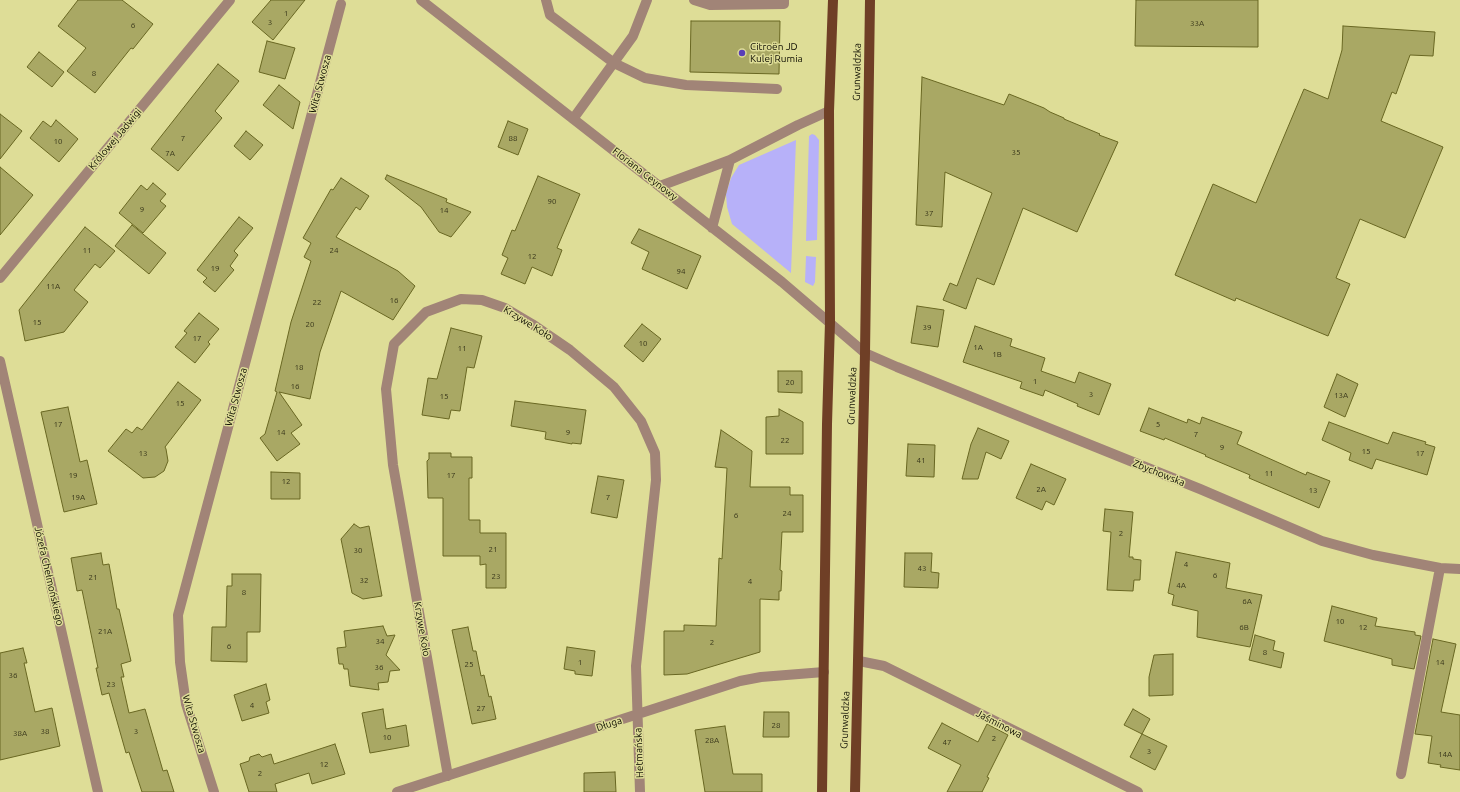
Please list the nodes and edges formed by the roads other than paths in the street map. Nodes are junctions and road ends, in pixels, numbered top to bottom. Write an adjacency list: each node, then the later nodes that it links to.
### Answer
1 (230, 0): 17 (street, Królowej Jadwigi)
2 (421, 0): 13 (street, Floriana Ceynowy)
3 (546, 0): 10 (street)
4 (647, 0): 10 (street)
5 (694, 0): 6 (street)
6 (784, 0)
7 (833, 0): 12 (main road)
8 (870, 0): 19 (main road, Grunwaldzka)
9 (341, 4): 29 (street, Wita Stwosza)
10 (614, 63): 11 (street); 13 (street)
11 (777, 89)
12 (829, 111): 14 (street); 18 (main road)
13 (573, 119): 15 (street, Floriana Ceynowy)
14 (730, 160): 15 (street); 16 (street)
15 (660, 186): 16 (street, Floriana Ceynowy)
16 (712, 228): 18 (street, Floriana Ceynowy)
17 (0, 278)
18 (830, 322): 19 (street, Floriana Ceynowy); 24 (main road)
19 (865, 353): 21 (street, Zbychowska); 23 (main road, Grunwaldzka)
20 (0, 361): 28 (street, Józefa Chełmońskiego)
21 (1440, 568): 22 (street, Zbychowska); 26 (street)
22 (1460, 569)
23 (859, 661): 33 (main road, Grunwaldzka); 34 (street, Jaśminowa)
24 (824, 672): 25 (street, Długa); 32 (main road)
25 (638, 715): 27 (street, Długa); 27 (street, Krzywe Koło); 31 (street, Hetmańska)
26 (1401, 774)
27 (448, 776): 30 (street, Długa)
28 (98, 792)
29 (214, 792)
30 (397, 792)
31 (640, 792)
32 (822, 792)
33 (855, 792)
34 (1138, 792)

